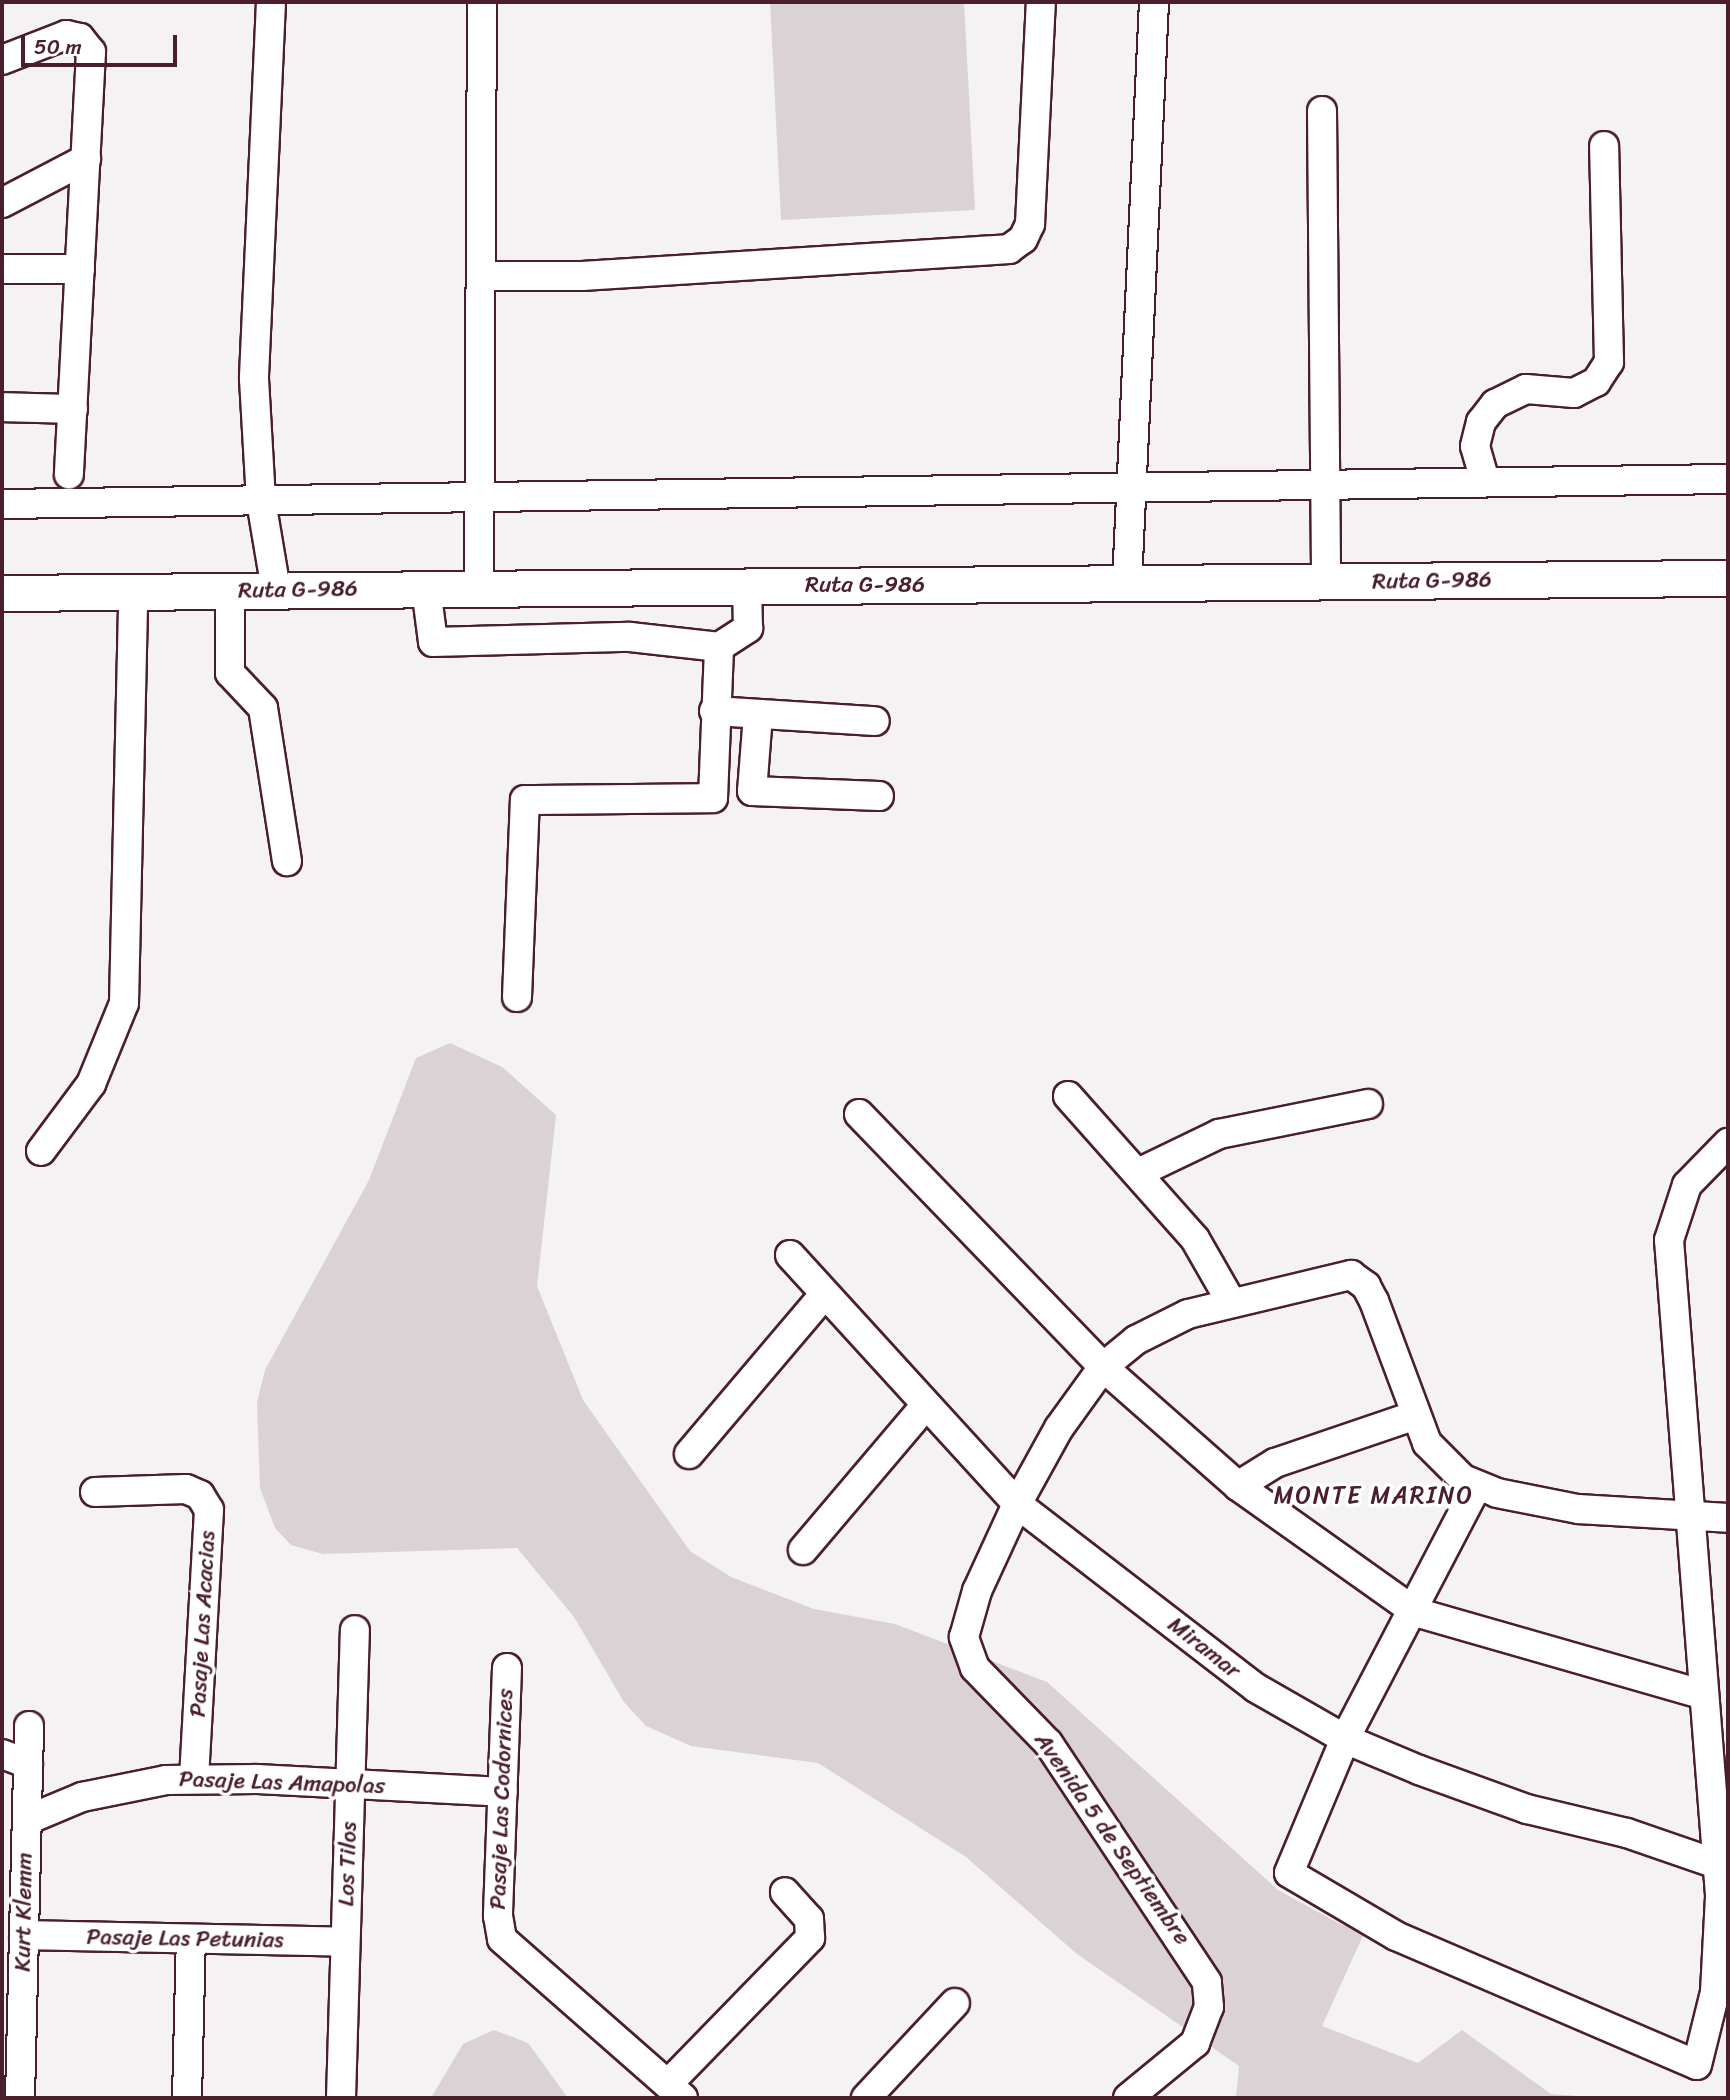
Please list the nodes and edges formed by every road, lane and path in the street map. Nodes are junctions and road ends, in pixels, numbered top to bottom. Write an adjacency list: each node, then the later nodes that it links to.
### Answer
1 (271, 2): 21 (street)
2 (482, 2): 12 (street)
3 (1041, 2): 12 (street)
4 (1154, 2): 19 (street)
5 (2, 60): 8 (street)
6 (1322, 111): 18 (street)
7 (1604, 146): 17 (street)
8 (86, 159): 9 (street); 11 (street)
9 (2, 203)
10 (2, 269): 11 (street)
11 (80, 269): 14 (street)
12 (481, 276): 20 (street)
13 (2, 407): 14 (street)
14 (73, 409): 15 (street)
15 (69, 474)
16 (1728, 479): 17 (street)
17 (1485, 481): 18 (street)
18 (1324, 484): 19 (street); 24 (street)
19 (1132, 488): 20 (street); 25 (street)
20 (480, 500): 21 (street); 28 (street)
21 (261, 501): 22 (street); 29 (street)
22 (2, 504)
23 (1728, 578): 24 (main road, Ruta G-986)
24 (1326, 582): 25 (main road, Ruta G-986)
25 (1127, 583): 26 (main road, Ruta G-986)
26 (747, 586): 28 (main road, Ruta G-986); 33 (street)
27 (426, 588): 28 (main road, Ruta G-986); 29 (main road, Ruta G-986); 33 (street)
28 (479, 588)
29 (276, 590): 30 (main road, Ruta G-986)
30 (230, 591): 31 (main road, Ruta G-986); 38 (street)
31 (133, 592): 32 (main road, Ruta G-986); 44 (street)
32 (2, 593)
33 (719, 647): 34 (street)
34 (714, 710): 35 (street); 39 (street)
35 (758, 715): 36 (street); 37 (street)
36 (875, 720)
37 (879, 796)
38 (287, 861)
39 (517, 997)
40 (1068, 1096): 45 (street)
41 (1368, 1104): 45 (street)
42 (859, 1114): 49 (street)
43 (1728, 1143): 57 (street)
44 (41, 1151)
45 (1140, 1172): 48 (street)
46 (790, 1255): 47 (street, Miramar)
47 (824, 1295): 50 (street, Miramar); 52 (street)
48 (1230, 1300): 49 (street, Avenida 5 de Septiembre); 51 (street, Avenida 5 de Septiembre)
49 (1103, 1367): 53 (street); 56 (street, Avenida 5 de Septiembre)
50 (925, 1406): 56 (street, Miramar); 59 (street)
51 (1416, 1415): 53 (street); 54 (street)
52 (688, 1454)
53 (1238, 1486): 60 (street)
54 (1477, 1486): 57 (street); 60 (street)
55 (95, 1492): 68 (street, Pasaje Las Acacias)
56 (1017, 1504): 65 (street, Miramar); 84 (street, Avenida 5 de Septiembre)
57 (1691, 1518): 58 (street); 63 (street)
58 (1728, 1518)
59 (803, 1550)
60 (1415, 1612): 63 (street); 65 (street)
61 (355, 1630): 69 (street, Los Tilos)
62 (507, 1668): 70 (street, Pasaje Las Codornices)
63 (1701, 1694): 72 (street)
64 (29, 1726): 67 (street, Kurt Klemm)
65 (1345, 1739): 72 (street, Miramar); 72 (street)
66 (2, 1754): 67 (street)
67 (28, 1764): 71 (street, Kurt Klemm)
68 (194, 1779): 69 (street, Pasaje Las Amapolas); 71 (street, Pasaje Las Amapolas)
69 (350, 1784): 70 (street, Pasaje Las Amapolas); 76 (street, Los Tilos)
70 (503, 1793): 79 (street, Pasaje Las Codornices)
71 (27, 1820): 74 (street, Kurt Klemm)
72 (1723, 1867)
73 (785, 1892): 79 (street)
74 (17, 1921): 75 (street, Pasaje Las Petunias); 78 (street, Kurt Klemm)
75 (191, 1939): 76 (street, Pasaje Las Petunias); 81 (street)
76 (345, 1942): 82 (street, Los Tilos)
77 (955, 2003): 83 (street)
78 (11, 2066): 80 (street, Kurt Klemm)
79 (676, 2091)
80 (20, 2098)
81 (187, 2098)
82 (341, 2098)
83 (866, 2098)
84 (1128, 2098)

